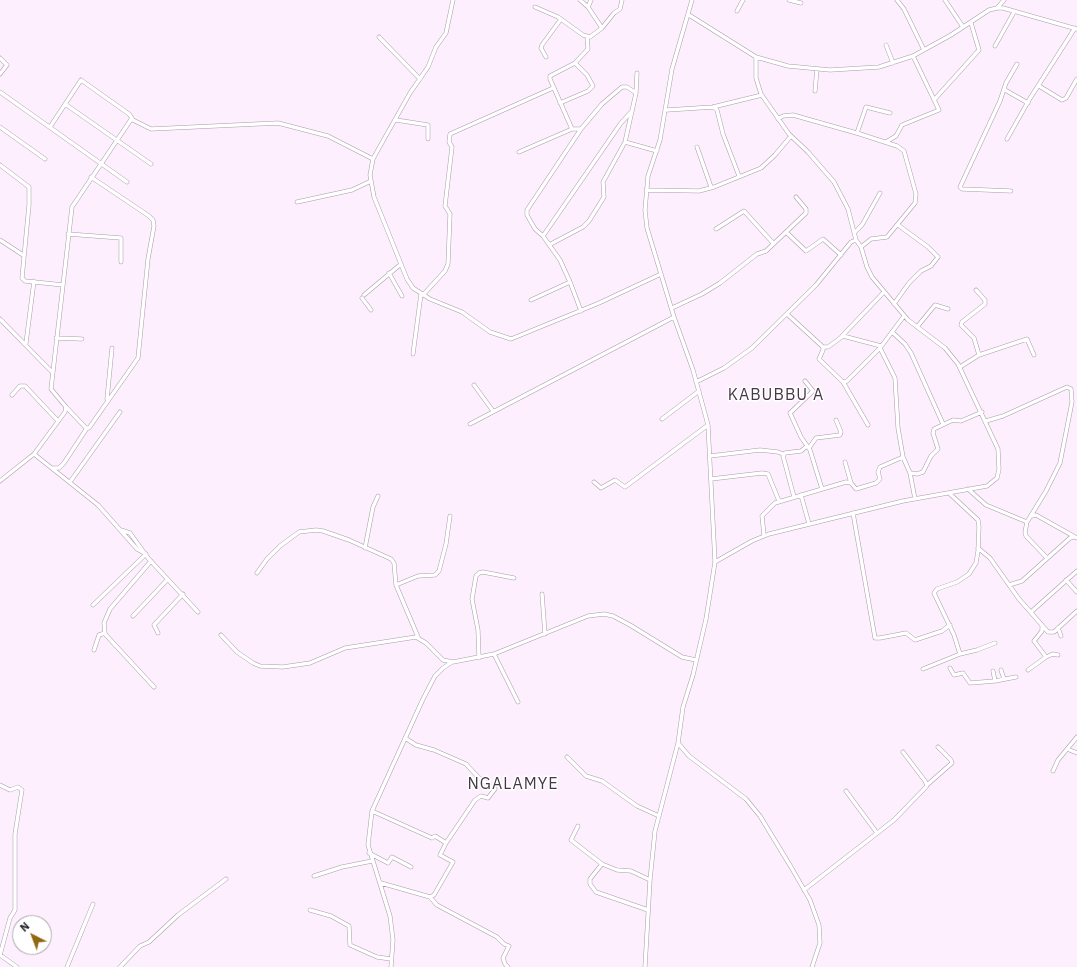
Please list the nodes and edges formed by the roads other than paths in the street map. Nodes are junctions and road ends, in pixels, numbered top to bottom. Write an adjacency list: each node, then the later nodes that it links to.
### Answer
1 (453, 0): 38 (street)
2 (580, 0): 13 (street)
3 (591, 0): 13 (street)
4 (622, 0): 21 (street)
5 (692, 0): 17 (street)
6 (743, 0): 15 (street)
7 (789, 0): 11 (street)
8 (897, 0): 27 (street)
9 (945, 0): 20 (street)
10 (1004, 0): 14 (street)
11 (800, 3)
12 (535, 7): 18 (street)
13 (588, 7): 21 (street)
14 (997, 8): 16 (street); 19 (street)
15 (737, 11)
16 (1014, 12): 22 (street); 26 (street)
17 (689, 15): 30 (street); 52 (street)
18 (561, 19): 24 (street); 29 (street)
19 (971, 23): 20 (street); 47 (street)
20 (963, 27): 27 (street)
21 (602, 28): 24 (street)
22 (1076, 29): 40 (street)
23 (379, 37): 38 (street)
24 (587, 37): 32 (street)
25 (886, 45): 33 (street)
26 (994, 46)
27 (924, 50): 28 (street)
28 (913, 56): 33 (street); 47 (street)
29 (546, 57)
30 (756, 57): 35 (street); 46 (street)
31 (0, 58): 37 (street)
32 (575, 63): 41 (street); 49 (street)
33 (893, 63): 35 (street)
34 (1017, 64): 42 (street)
35 (817, 68): 43 (street)
36 (637, 73): 45 (street)
37 (0, 74)
38 (420, 79): 57 (street)
39 (1077, 79): 40 (street)
40 (1039, 86): 48 (street)
41 (553, 88): 49 (street); 109 (street)
42 (1005, 90): 48 (street); 83 (street)
43 (815, 91)
44 (0, 92): 59 (street)
45 (636, 93): 53 (street); 61 (street)
46 (762, 95): 51 (street); 56 (street)
47 (934, 100): 68 (street)
48 (1028, 102): 65 (street)
49 (560, 103): 60 (street)
50 (65, 104): 55 (street); 59 (street); 66 (street)
51 (718, 108): 52 (street); 77 (street)
52 (667, 110): 70 (street)
53 (633, 111): 67 (street); 92 (street)
54 (890, 113): 62 (street)
55 (132, 119): 66 (street); 73 (street)
56 (778, 119): 62 (street); 63 (street)
57 (396, 120): 64 (street); 73 (street)
58 (0, 127): 72 (street)
59 (50, 127): 74 (street)
60 (572, 129): 61 (street); 71 (street)
61 (581, 129): 92 (street)
62 (857, 133): 68 (street)
63 (791, 136): 77 (street); 90 (street)
64 (428, 138)
65 (1007, 139)
66 (117, 140): 74 (street); 75 (street)
67 (625, 142): 70 (street); 96 (street)
68 (886, 143): 87 (street)
69 (697, 147): 81 (street)
70 (657, 151): 82 (street)
71 (519, 152)
72 (45, 159)
73 (373, 159): 79 (street)
74 (101, 163): 78 (street); 80 (street)
75 (151, 164)
76 (0, 165): 98 (street)
77 (739, 176): 81 (street)
78 (91, 177): 91 (street); 141 (street)
79 (371, 181): 86 (street); 101 (street)
80 (127, 182)
81 (711, 187): 82 (street)
82 (646, 190): 103 (street)
83 (1011, 191)
84 (880, 193): 90 (street)
85 (796, 197): 89 (street)
86 (297, 202)
87 (898, 225): 97 (street); 112 (street)
88 (716, 229): 95 (street)
89 (786, 232): 95 (street); 99 (street)
90 (855, 232): 94 (street)
91 (68, 234): 100 (street); 106 (street)
92 (543, 236): 96 (street)
93 (0, 240): 98 (street)
94 (856, 240): 97 (street); 99 (street)
95 (773, 244): 113 (street)
96 (549, 245): 105 (street)
97 (861, 247): 108 (street)
98 (23, 255): 104 (street)
99 (841, 255): 117 (street)
100 (121, 262)
101 (401, 264): 102 (street); 109 (street)
102 (389, 273): 110 (street); 115 (street)
103 (661, 274): 113 (street); 116 (street)
104 (34, 281): 106 (street); 126 (street)
105 (570, 282): 111 (street); 116 (street)
106 (63, 285): 124 (street)
107 (976, 290): 131 (street)
108 (884, 292): 112 (street); 123 (street)
109 (422, 295): 116 (street); 130 (street)
110 (402, 296)
111 (531, 300)
112 (894, 304): 118 (street)
113 (672, 308): 119 (street)
114 (948, 309): 121 (street)
115 (371, 310)
116 (581, 311)
117 (787, 314): 129 (street); 136 (street)
118 (904, 316): 121 (street); 122 (street)
119 (674, 317): 136 (street); 143 (street)
120 (1, 321): 126 (street)
121 (917, 328): 133 (street)
122 (892, 332): 127 (street); 151 (street)
123 (842, 336): 127 (street); 129 (street)
124 (56, 338): 125 (street); 134 (street)
125 (82, 339)
126 (26, 343): 134 (street)
127 (879, 347): 137 (street); 159 (street)
128 (112, 348): 141 (street)
129 (823, 349): 137 (street)
130 (413, 354)
131 (979, 355): 132 (street); 133 (street)
132 (1034, 355)
133 (960, 367): 145 (street)
134 (52, 372): 142 (street)
135 (806, 381): 155 (street)
136 (696, 382): 139 (street)
137 (843, 382): 153 (street)
138 (474, 385): 143 (street)
139 (699, 391): 146 (street); 152 (street)
140 (12, 395): 148 (street)
141 (107, 400): 154 (street)
142 (66, 407): 148 (street); 154 (street)
143 (493, 411): 150 (street)
144 (120, 412): 165 (street)
145 (982, 412): 149 (street); 151 (street)
146 (662, 419)
147 (836, 420): 155 (street)
148 (58, 421): 156 (street)
149 (986, 422): 169 (street); 178 (street)
150 (470, 424)
151 (943, 424): 162 (street)
152 (708, 425): 158 (street); 166 (street)
153 (868, 425)
154 (87, 428): 161 (street)
155 (808, 447): 157 (street); 168 (street)
156 (34, 454): 161 (street); 164 (street)
157 (783, 454): 158 (street); 173 (street)
158 (710, 456): 163 (street)
159 (903, 457): 162 (street); 167 (street)
160 (845, 462): 167 (street)
161 (52, 468): 165 (street)
162 (910, 473): 174 (street)
163 (711, 479): 175 (street); 188 (street)
164 (0, 481)
165 (70, 482): 185 (street)
166 (594, 482)
167 (850, 483): 168 (street)
168 (822, 489): 171 (street)
169 (968, 489): 170 (street); 179 (street)
170 (949, 493): 174 (street); 184 (street)
171 (801, 495): 173 (street); 180 (street)
172 (378, 496): 183 (street)
173 (794, 497): 175 (street)
174 (915, 499): 176 (street)
175 (779, 501): 181 (street)
176 (852, 513): 180 (street); 204 (street)
177 (450, 516): 194 (street)
178 (1032, 516): 179 (street); 182 (street)
179 (1027, 522): 186 (street)
180 (809, 524): 181 (street)
181 (764, 535): 188 (street)
182 (1075, 538): 186 (street)
183 (365, 548): 190 (street); 194 (street)
184 (978, 548): 195 (street); 204 (street)
185 (146, 554): 187 (street); 199 (street)
186 (1047, 558): 195 (street)
187 (151, 561): 197 (street); 207 (street)
188 (715, 562): 221 (street)
189 (1077, 571): 193 (street)
190 (257, 573)
191 (514, 578): 219 (street)
192 (167, 580): 203 (street)
193 (1066, 580): 196 (street); 202 (street)
194 (396, 585): 212 (street)
195 (1008, 585): 202 (street)
196 (1077, 592)
197 (183, 594): 201 (street); 208 (street)
198 (542, 594): 209 (street)
199 (93, 605)
200 (1077, 611): 206 (street)
201 (198, 612)
202 (1031, 612): 205 (street)
203 (133, 616)
204 (950, 625): 216 (street)
205 (1042, 626): 206 (street); 218 (street)
206 (1058, 628): 211 (street)
207 (105, 633): 214 (street); 232 (street)
208 (158, 633)
209 (545, 634): 215 (street); 221 (street)
210 (221, 635): 212 (street)
211 (1061, 636)
212 (418, 637): 220 (street)
213 (994, 643): 216 (street)
214 (94, 650)
215 (494, 654): 219 (street); 233 (street)
216 (960, 654): 225 (street)
217 (1058, 655): 218 (street)
218 (1046, 657): 227 (street)
219 (480, 658): 222 (street)
220 (443, 660): 222 (street); 223 (street)
221 (696, 660): 236 (street)
222 (453, 662): 223 (street)
223 (443, 668): 235 (street)
224 (950, 668): 231 (street)
225 (923, 669)
226 (1001, 670): 230 (street)
227 (1028, 670)
228 (993, 671): 231 (street)
229 (1016, 677): 230 (street)
230 (1004, 679): 231 (street)
231 (995, 681)
232 (154, 687)
233 (518, 702)
234 (1077, 737): 238 (street)
235 (405, 738): 246 (street); 250 (street)
236 (678, 743): 247 (street); 259 (street)
237 (938, 747): 243 (street)
238 (1067, 749): 240 (street); 242 (street)
239 (902, 752): 243 (street)
240 (1077, 753)
241 (567, 756): 247 (street)
242 (1053, 771)
243 (927, 784): 249 (street)
244 (0, 785): 264 (street)
245 (846, 791): 249 (street)
246 (372, 811): 250 (street); 251 (street)
247 (659, 816): 257 (street)
248 (578, 826): 253 (street)
249 (877, 833): 259 (street)
250 (446, 843): 260 (street)
251 (369, 853): 252 (street); 254 (street)
252 (372, 860): 255 (street); 258 (street)
253 (602, 864): 257 (street); 263 (street)
254 (411, 867)
255 (314, 876)
256 (226, 880): 268 (street)
257 (650, 880): 263 (street)
258 (381, 883): 260 (street); 265 (street)
259 (804, 890): 272 (street)
260 (430, 897): 270 (street)
261 (93, 904): 267 (street)
262 (310, 910): 265 (street)
263 (648, 910): 271 (street)
264 (0, 955): 266 (street)
265 (391, 959): 269 (street)
266 (17, 967)
267 (67, 967)
268 (120, 967)
269 (391, 967)
270 (508, 967)
271 (645, 967)
272 (812, 967)

